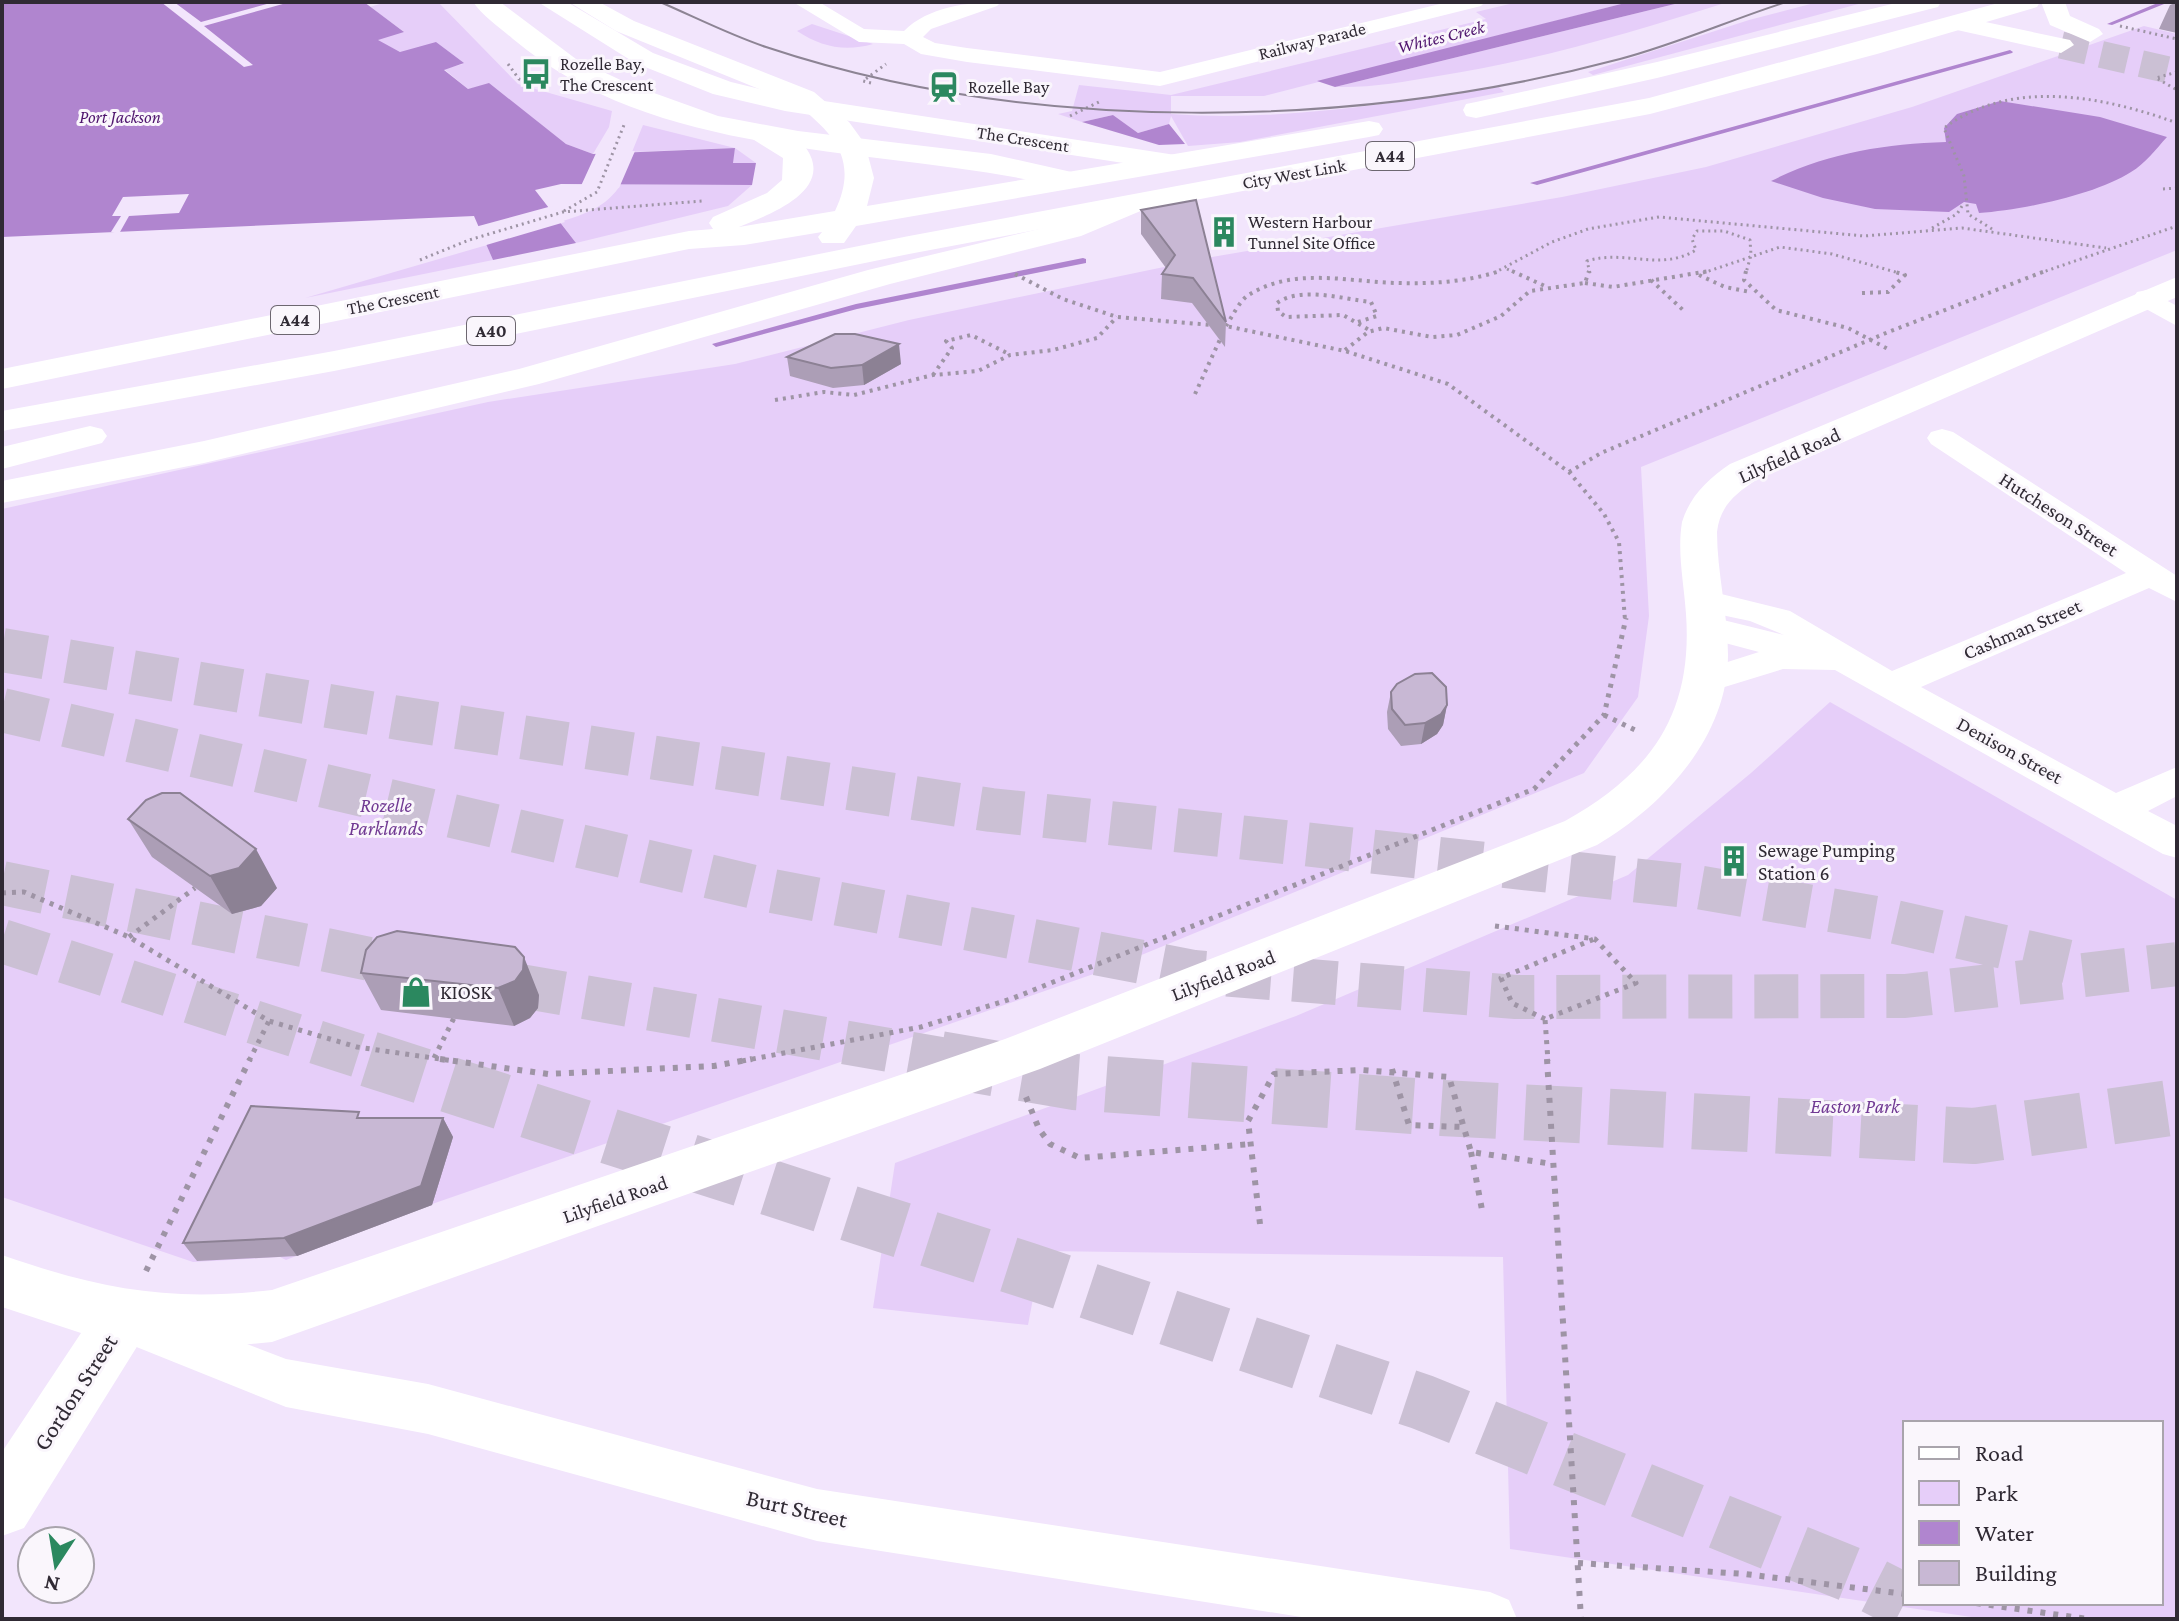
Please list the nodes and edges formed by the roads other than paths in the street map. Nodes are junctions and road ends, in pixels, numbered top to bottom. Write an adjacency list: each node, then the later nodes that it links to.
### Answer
1 (485, 2): 15 (main road, The Crescent)
2 (550, 2): 16 (main road, The Crescent)
3 (581, 2): 26 (main road)
4 (804, 2): 11 (street, Railway Parade)
5 (990, 2): 11 (street)
6 (1474, 2): 11 (street, Railway Parade)
7 (2028, 2): 10 (main road, City West Link / A44)
8 (2053, 2): 10 (main road)
9 (1936, 8): 10 (main road, City West Link / A44); 12 (main road); 13 (main road, City West Link / A44); 19 (main road, City West Link / A44)
10 (1992, 13)
11 (897, 38)
12 (2061, 45)
13 (1455, 114)
14 (1397, 124): 17 (main road, City West Link / A44)
15 (757, 133): 18 (main road, The Crescent); 21 (main road)
16 (1084, 137): 17 (main road, City West Link)
17 (1169, 162): 18 (main road, City West Link / A44)
18 (1055, 176): 19 (main road); 21 (main road, City West Link / A44)
19 (1230, 185): 20 (main road, City West Link / A44)
20 (1133, 204): 25 (main road, City West Link / A40); 30 (main road)
21 (689, 240): 24 (main road, The Crescent / A44)
22 (2162, 292): 23 (street); 32 (main road, Lilyfield Road)
23 (2177, 318)
24 (2, 379)
25 (2, 421)
26 (90, 436): 28 (main road); 29 (main road)
27 (1942, 438): 31 (street, Hutcheson Street)
28 (2, 451)
29 (2, 458)
30 (2, 492)
31 (2164, 582): 35 (street, Cashman Street)
32 (1706, 614): 33 (street, Denison Street); 34 (main road, Lilyfield Road)
33 (1828, 658): 34 (street); 35 (street, Denison Street)
34 (1705, 681): 40 (main road, Lilyfield Road)
35 (1893, 685): 37 (street, Denison Street)
36 (2177, 780): 37 (street)
37 (2118, 809): 38 (street, Denison Street)
38 (2177, 844)
39 (2, 1281): 40 (main road, Lilyfield Road)
40 (123, 1318): 41 (main road, Gordon Street); 42 (street, Burt Street)
41 (2, 1506)
42 (1490, 1619)

